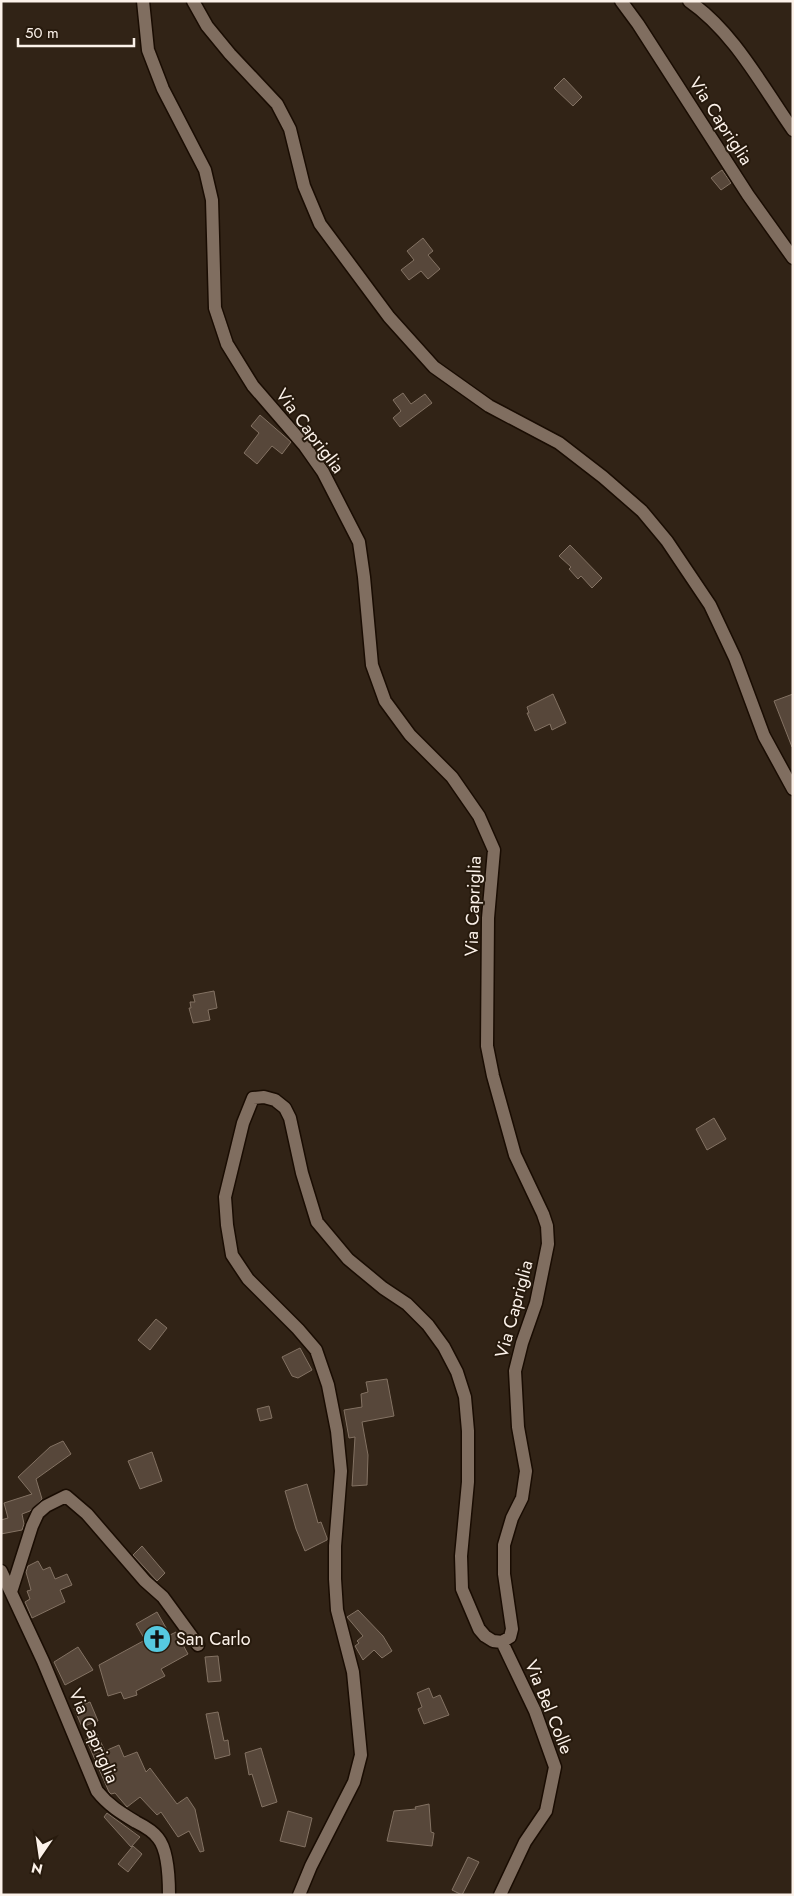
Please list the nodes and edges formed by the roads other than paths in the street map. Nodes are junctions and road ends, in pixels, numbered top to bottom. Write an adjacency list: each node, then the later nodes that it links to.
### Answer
1 (143, 1): 10 (street, Via Capriglia)
2 (193, 1): 7 (street)
3 (621, 1): 6 (street, Via Capriglia)
4 (689, 1): 5 (street)
5 (793, 130)
6 (793, 258)
7 (793, 789)
8 (1, 1570): 9 (street, Via Capriglia)
9 (12, 1592): 11 (street); 12 (street, Via Capriglia)
10 (502, 1642): 13 (street); 14 (street, Via Bel Colle)
11 (198, 1645)
12 (169, 1895)
13 (299, 1895)
14 (500, 1895)

